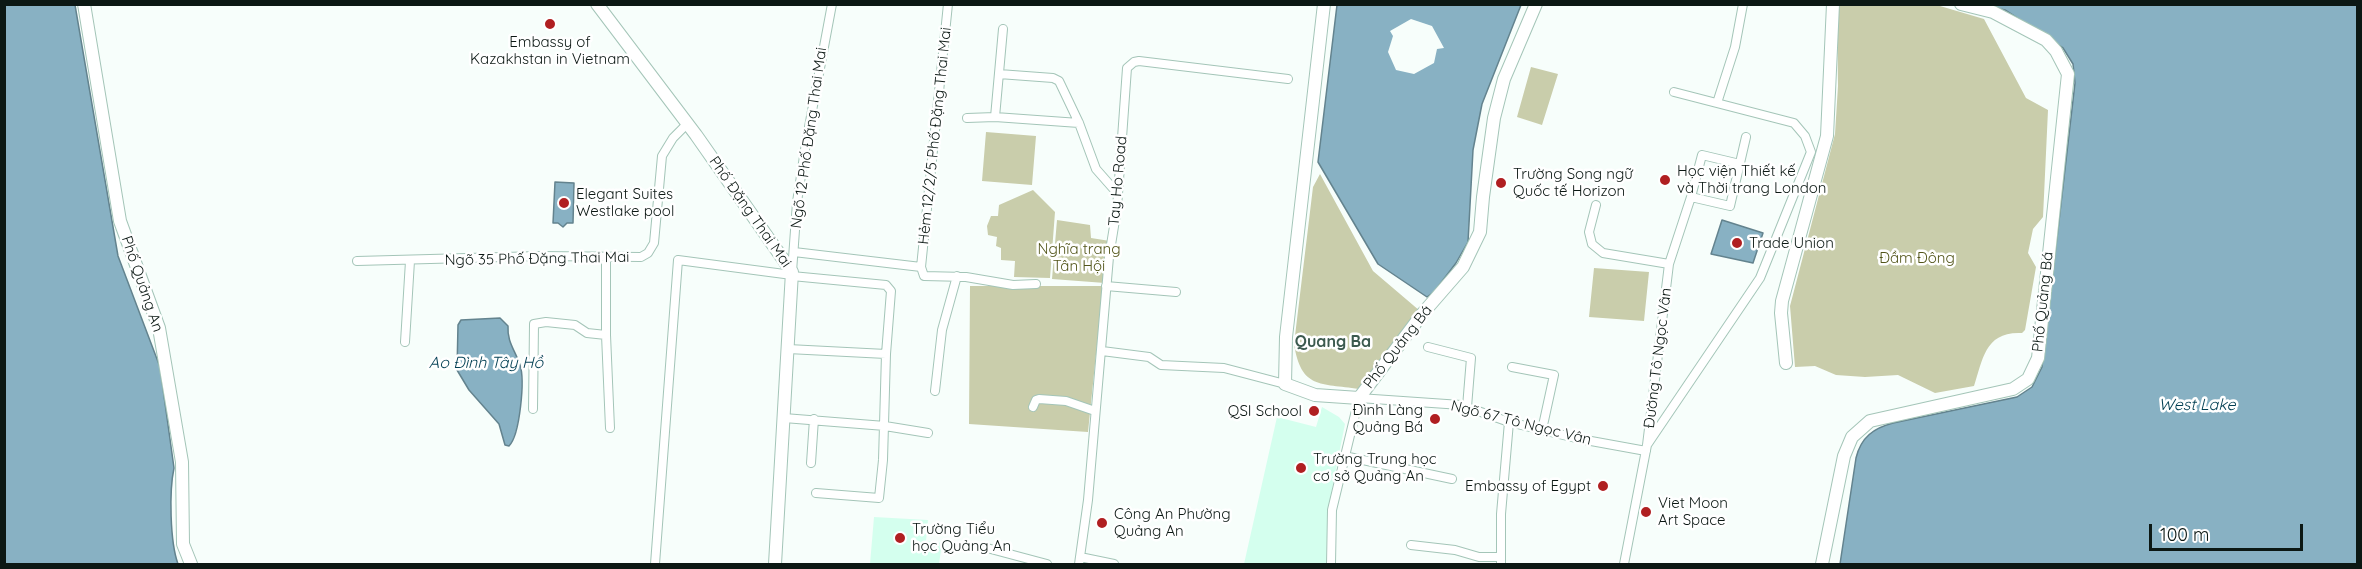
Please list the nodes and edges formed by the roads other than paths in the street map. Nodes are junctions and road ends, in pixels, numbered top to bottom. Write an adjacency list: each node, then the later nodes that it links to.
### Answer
1 (84, 4): 66 (street, Phố Quảng An)
2 (597, 4): 18 (street, Phố Đặng Thai Mai)
3 (832, 4): 24 (street, Ngõ 12 Phố Đặng Thai Mai)
4 (948, 4): 29 (street, Hẻm 12/2/5 Phố Đặng Thai Mai)
5 (1324, 4): 43 (street)
6 (1536, 4): 45 (street, Phố Quảng Bá)
7 (1833, 4): 41 (street)
8 (1961, 4): 73 (street, Phố Quảng Bá)
9 (1744, 5): 14 (street)
10 (1003, 29): 11 (street)
11 (999, 74): 15 (street); 17 (street)
12 (1288, 79): 21 (street, Tay Ho Road)
13 (1674, 92): 14 (street)
14 (1717, 103): 57 (street)
15 (995, 117): 16 (street); 17 (street)
16 (967, 118)
17 (1079, 123): 21 (street)
18 (687, 124): 25 (street, Ngõ 35 Phố Đặng Thai Mai); 30 (street, Phố Đặng Thai Mai)
19 (1746, 137): 20 (street)
20 (1740, 164): 22 (street); 22 (street, Đường Tô Ngọc Vân)
21 (1118, 194): 33 (street, Tay Ho Road)
22 (1691, 197): 28 (street, Đường Tô Ngọc Vân)
23 (1596, 206): 28 (street)
24 (794, 252): 29 (street); 30 (street, Ngõ 12 Phố Đặng Thai Mai)
25 (606, 257): 27 (street, Ngõ 35 Phố Đặng Thai Mai); 35 (street)
26 (357, 261): 27 (street, Ngõ 35 Phố Đặng Thai Mai)
27 (410, 261): 36 (street)
28 (1669, 264): 57 (street, Đường Tô Ngọc Vân)
29 (921, 267): 31 (street)
30 (792, 275): 38 (street, Phố Đặng Thai Mai); 40 (street); 67 (street)
31 (957, 276): 32 (street); 44 (street)
32 (1036, 285)
33 (1106, 286): 34 (street); 39 (street, Tay Ho Road)
34 (1176, 292)
35 (606, 335): 48 (street); 54 (street)
36 (405, 342)
37 (1428, 347): 47 (street)
38 (788, 349): 40 (street); 50 (street, Phố Đặng Thai Mai)
39 (1102, 351): 43 (street); 49 (street, Tay Ho Road)
40 (886, 354): 53 (street)
41 (1786, 363)
42 (1512, 367): 55 (street)
43 (1284, 384): 45 (street, Phố Quảng Bá)
44 (935, 391)
45 (1359, 398): 47 (street, Ngõ 67 Tô Ngọc Vân); 58 (street)
46 (1034, 407): 49 (street)
47 (1467, 407): 52 (street, Ngõ 67 Tô Ngọc Vân)
48 (533, 409)
49 (1095, 411): 64 (street, Tay Ho Road)
50 (784, 418): 51 (street); 68 (street, Phố Đặng Thai Mai)
51 (814, 419): 53 (street); 59 (street)
52 (1509, 422): 55 (street, Ngõ 67 Tô Ngọc Vân); 65 (street)
53 (885, 426): 56 (street); 61 (street)
54 (610, 428)
55 (1542, 430): 57 (street, Ngõ 67 Tô Ngọc Vân)
56 (928, 433)
57 (1647, 448): 72 (street, Đường Tô Ngọc Vân)
58 (1344, 456): 60 (street); 71 (street)
59 (811, 463)
60 (1452, 479)
61 (816, 493)
62 (1411, 545): 65 (street)
63 (987, 548): 69 (street)
64 (1080, 561): 70 (street)
65 (1501, 561)
66 (191, 564)
67 (655, 564)
68 (775, 564)
69 (1047, 564)
70 (1114, 564)
71 (1331, 564)
72 (1624, 564)
73 (1822, 564)

